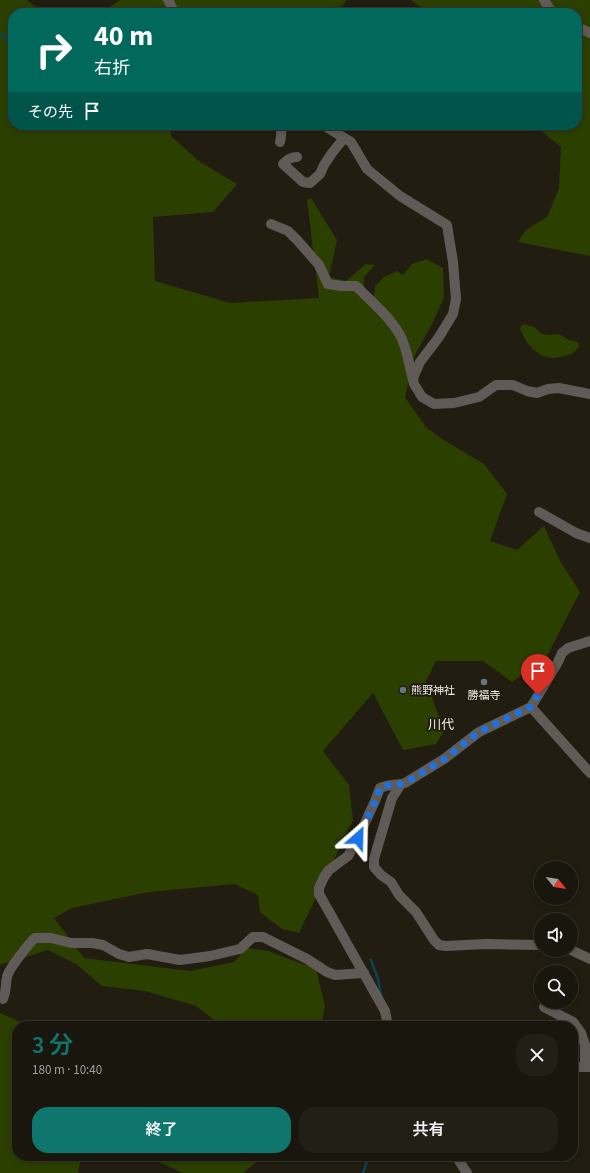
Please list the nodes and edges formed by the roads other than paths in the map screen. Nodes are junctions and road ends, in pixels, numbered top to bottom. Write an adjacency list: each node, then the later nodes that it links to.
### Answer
1 (281, 130): 4 (street)
2 (331, 130): 3 (street)
3 (344, 138): 5 (street); 7 (street)
4 (280, 142)
5 (297, 157)
6 (271, 224): 7 (street)
7 (414, 382): 8 (street)
8 (590, 394)
9 (539, 512): 10 (street)
10 (590, 538)
11 (590, 641): 12 (street)
12 (530, 707): 13 (street); 14 (street)
13 (589, 769)
14 (401, 784): 15 (street); 18 (street)
15 (534, 945)
16 (578, 953): 17 (street)
17 (590, 959)
18 (364, 973): 19 (street); 21 (street)
19 (2, 999)
20 (548, 1009): 22 (street)
21 (387, 1021)
22 (571, 1021)
23 (578, 1029): 24 (street)
24 (587, 1067)
25 (459, 1161): 26 (street)
26 (467, 1173)

